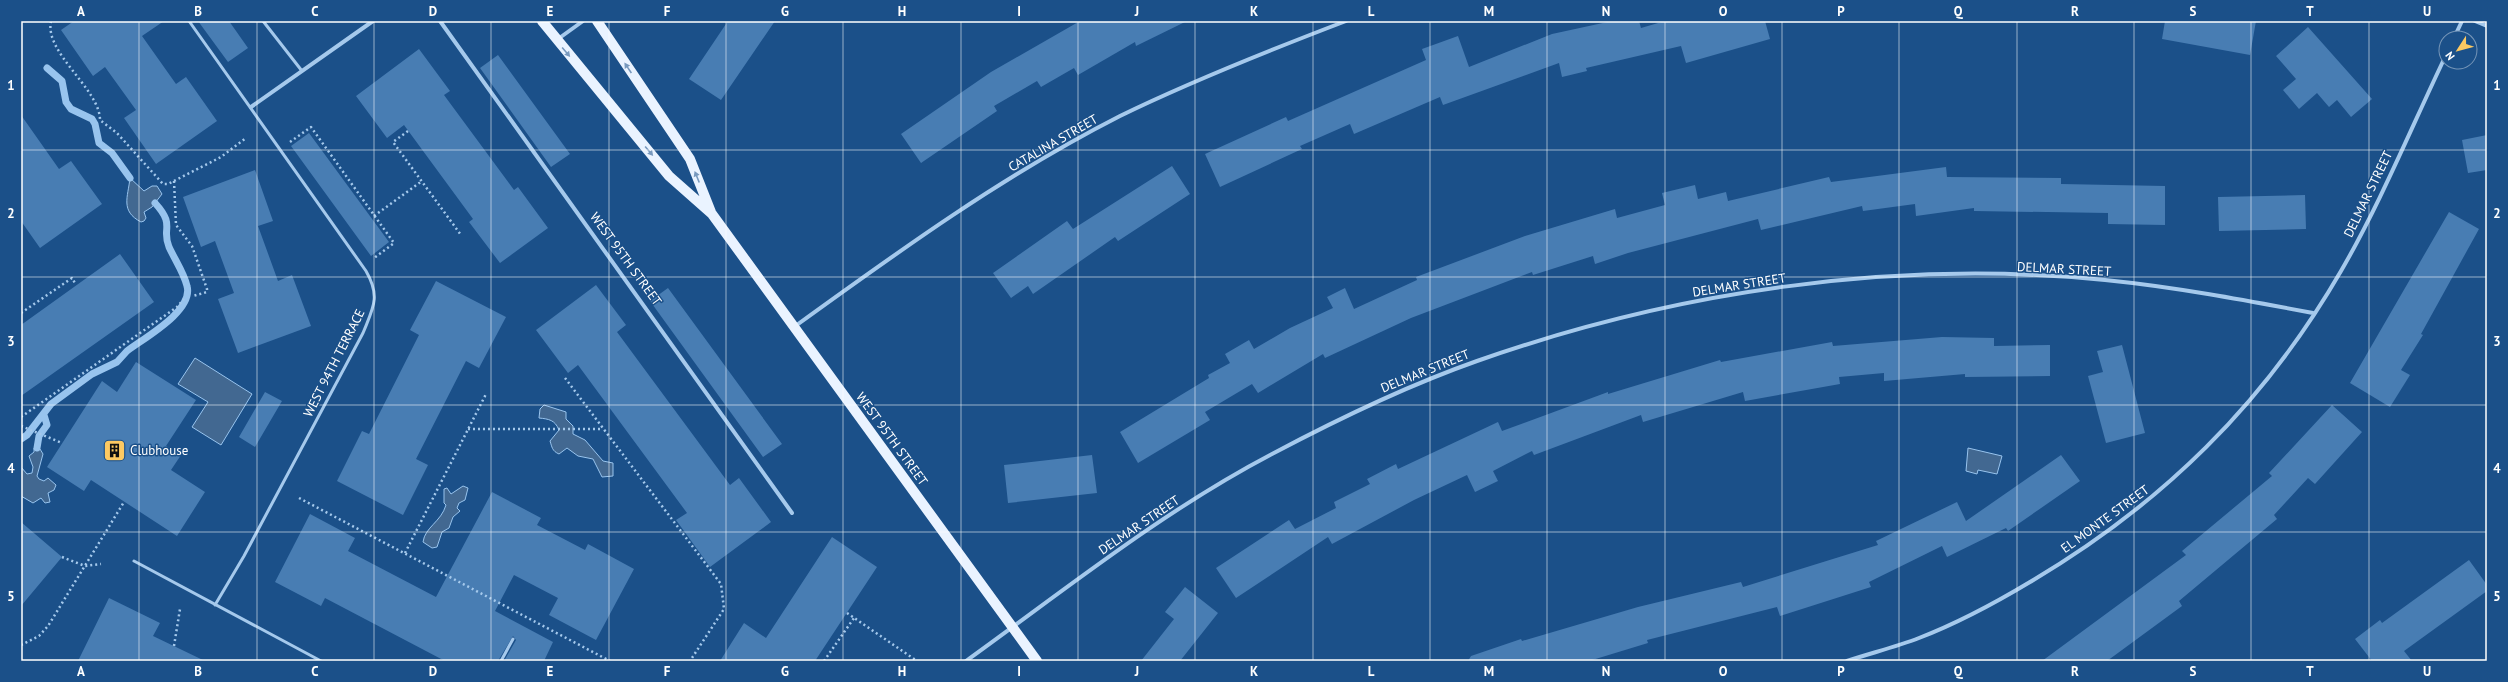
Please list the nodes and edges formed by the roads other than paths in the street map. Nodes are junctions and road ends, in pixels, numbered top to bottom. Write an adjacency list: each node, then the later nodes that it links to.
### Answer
1 (189, 21): 14 (lane, WEST 94TH TERRACE)
2 (263, 21): 13 (lane)
3 (373, 21): 13 (street)
4 (440, 21): 18 (street, WEST 95TH STREET)
5 (542, 21): 11 (main road, WEST 95TH STREET)
6 (583, 21): 11 (street)
7 (597, 21): 15 (main road, WEST 95TH STREET, one-way to 7)
8 (1346, 21): 17 (street, CATALINA STREET)
9 (2475, 21): 10 (street)
10 (2487, 26)
11 (556, 40): 15 (main road, WEST 95TH STREET, one-way to 15)
12 (2439, 70): 16 (street, DELMAR STREET)
13 (302, 71): 14 (street)
14 (251, 107): 20 (lane, WEST 94TH TERRACE)
15 (712, 214): 17 (main road, WEST 95TH STREET)
16 (2313, 313): 21 (street, DELMAR STREET); 27 (street, EL MONTE STREET)
17 (794, 327): 21 (main road, WEST 95TH STREET)
18 (792, 513)
19 (134, 561): 20 (lane)
20 (215, 605): 23 (lane)
21 (1013, 627): 25 (street, DELMAR STREET); 26 (main road, WEST 95TH STREET)
22 (512, 639): 24 (lane)
23 (321, 661)
24 (501, 661)
25 (966, 661)
26 (1037, 661)
27 (1847, 661)

